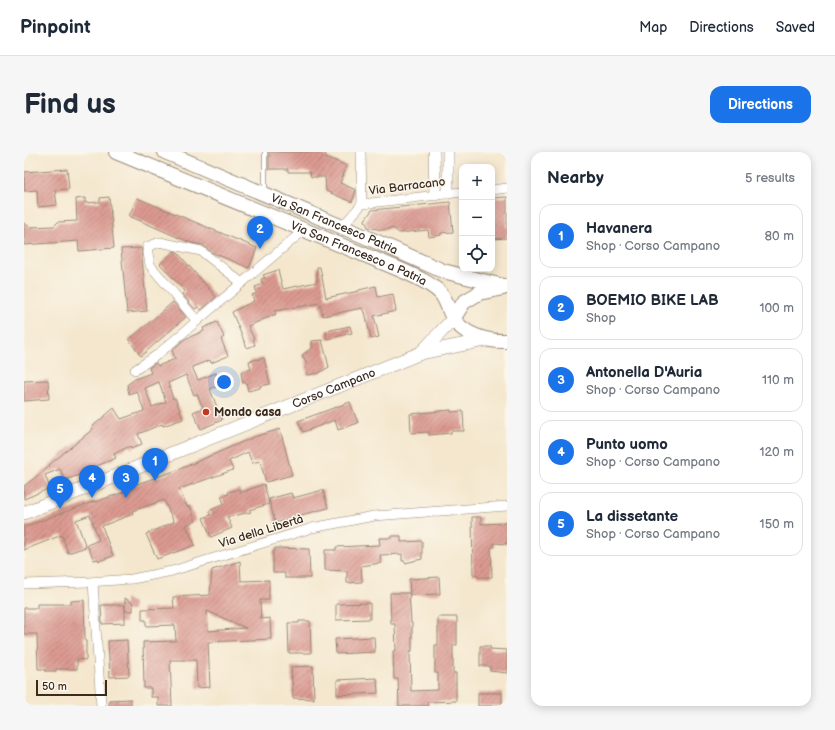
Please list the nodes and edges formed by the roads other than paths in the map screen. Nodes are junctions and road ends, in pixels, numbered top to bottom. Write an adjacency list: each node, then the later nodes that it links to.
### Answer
1 (116, 152): 15 (main road, Via San Francesco a Patria)
2 (165, 152): 11 (main road, Via San Francesco Patria)
3 (265, 152): 11 (lane)
4 (361, 152): 13 (street)
5 (434, 152): 12 (street)
6 (448, 152): 10 (street)
7 (507, 188): 8 (street)
8 (495, 190)
9 (459, 192): 10 (street, Via Barracano)
10 (448, 193): 12 (street, Via Barracano)
11 (266, 194): 14 (main road, Via San Francesco Patria)
12 (435, 195): 13 (street, Via Barracano)
13 (362, 204): 14 (street, Via Barracano)
14 (342, 227): 17 (main road, Via San Francesco Patria)
15 (304, 230): 16 (street); 18 (main road, Via San Francesco a Patria)
16 (242, 283): 19 (street); 19 (street)
17 (507, 287): 18 (main road)
18 (454, 319): 20 (main road); 22 (main road)
19 (197, 321): 23 (street)
20 (486, 340): 21 (main road); 22 (main road)
21 (507, 341)
22 (421, 353): 25 (main road, Corso Campano)
23 (134, 370)
24 (507, 506): 26 (street, Via della Libertà)
25 (24, 513)
26 (93, 582): 27 (street, Via della Libertà); 28 (street)
27 (24, 584)
28 (101, 706)

